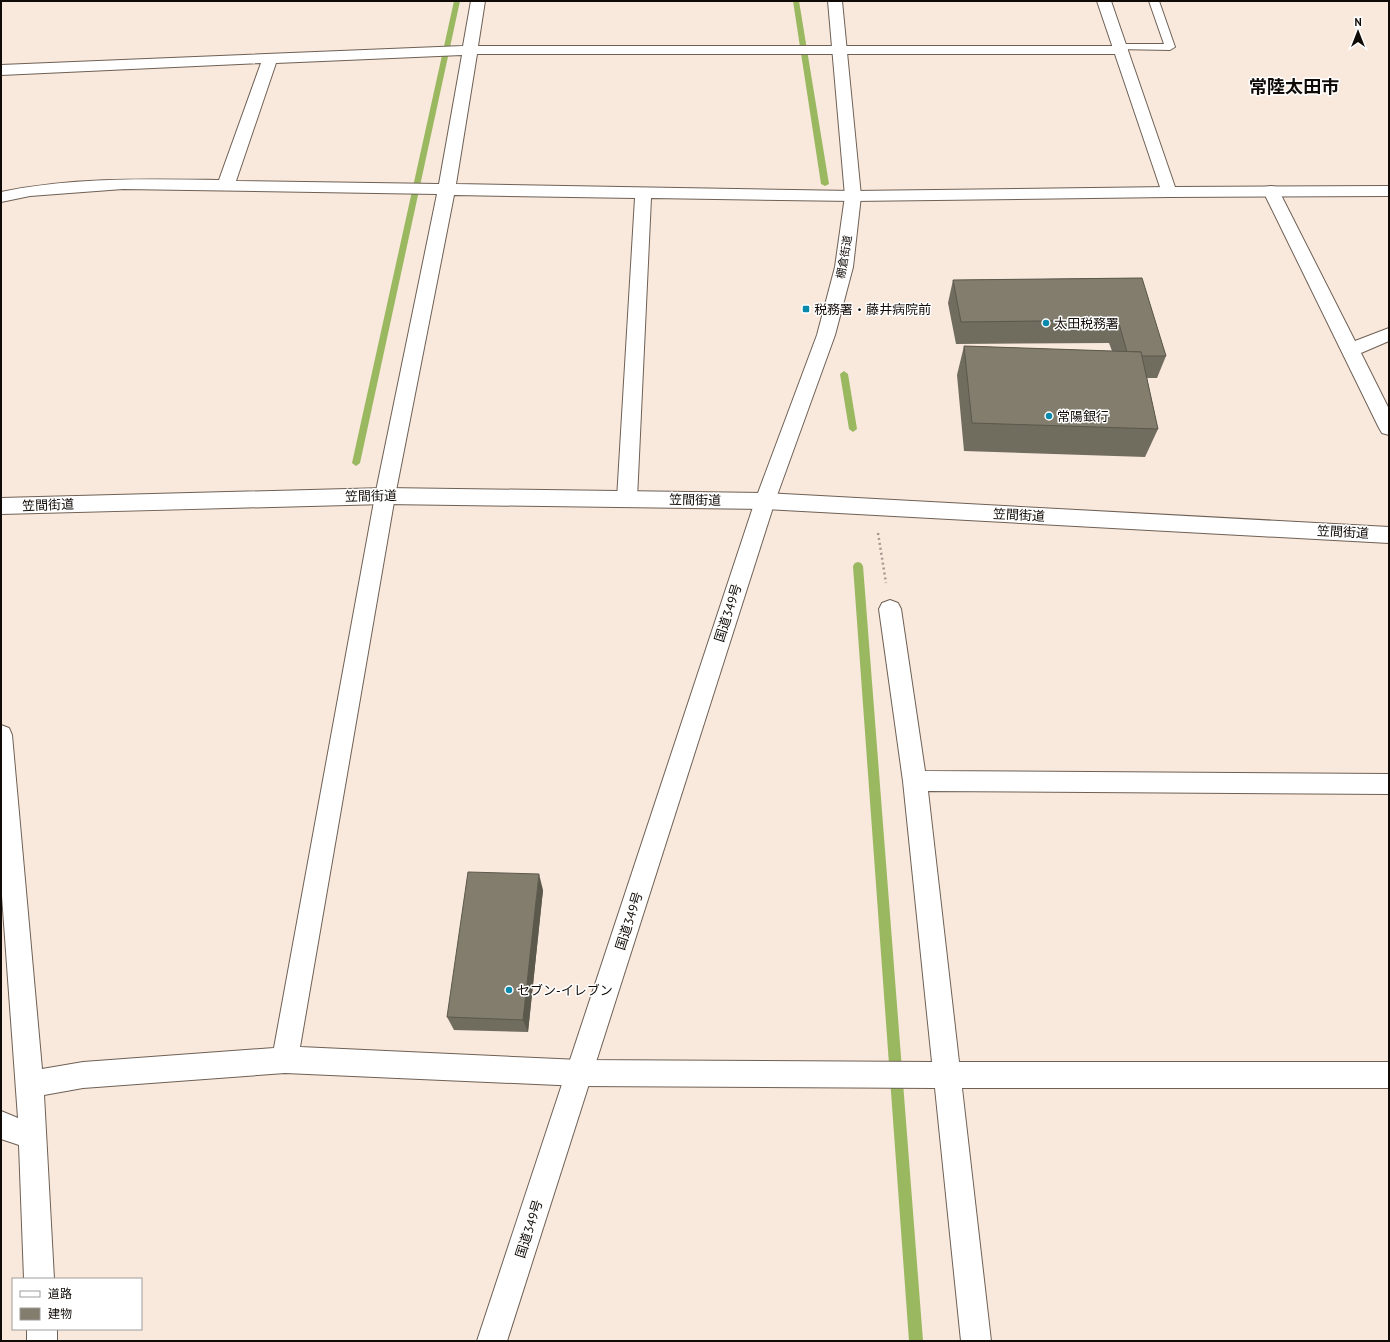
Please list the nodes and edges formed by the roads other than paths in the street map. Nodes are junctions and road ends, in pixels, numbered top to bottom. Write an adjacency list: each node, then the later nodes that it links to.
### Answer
1 (478, 1): 6 (main road)
2 (834, 1): 7 (main road, 棚倉街道)
3 (1104, 1): 5 (main road)
4 (1154, 1): 5 (lane)
5 (1120, 48): 7 (main road); 14 (main road)
6 (469, 50): 7 (main road); 8 (main road); 11 (main road)
7 (840, 51): 16 (main road, 棚倉街道)
8 (270, 59): 9 (main road); 10 (main road)
9 (1, 70)
10 (226, 185): 11 (main road); 17 (main road)
11 (447, 188): 15 (main road); 21 (main road)
12 (1271, 191): 13 (main road); 14 (main road); 19 (main road)
13 (1389, 191)
14 (1169, 192): 16 (main road)
15 (643, 193): 16 (main road); 22 (main road)
16 (853, 196): 23 (main road, 棚倉街道)
17 (1, 197)
18 (1389, 334): 19 (main road)
19 (1351, 350): 20 (main road)
20 (1389, 428)
21 (385, 496): 22 (main road, 笠間街道); 24 (main road, 笠間街道); 30 (main road)
22 (627, 499): 23 (main road, 笠間街道)
23 (765, 501): 25 (main road, 笠間街道); 31 (main road, 国道349号)
24 (1, 506)
25 (1389, 535)
26 (890, 609): 28 (main road)
27 (1, 735): 34 (main road)
28 (915, 782): 29 (main road); 32 (main road)
29 (1389, 784)
30 (285, 1060): 31 (main road); 34 (main road)
31 (580, 1072): 32 (main road); 40 (main road, 国道349号)
32 (936, 1075): 33 (main road); 41 (main road)
33 (1389, 1075)
34 (30, 1084): 36 (main road)
35 (1, 1125): 36 (main road)
36 (33, 1136): 37 (main road)
37 (40, 1278)
38 (42, 1330): 39 (main road)
39 (42, 1341)
40 (492, 1341)
41 (976, 1341)

